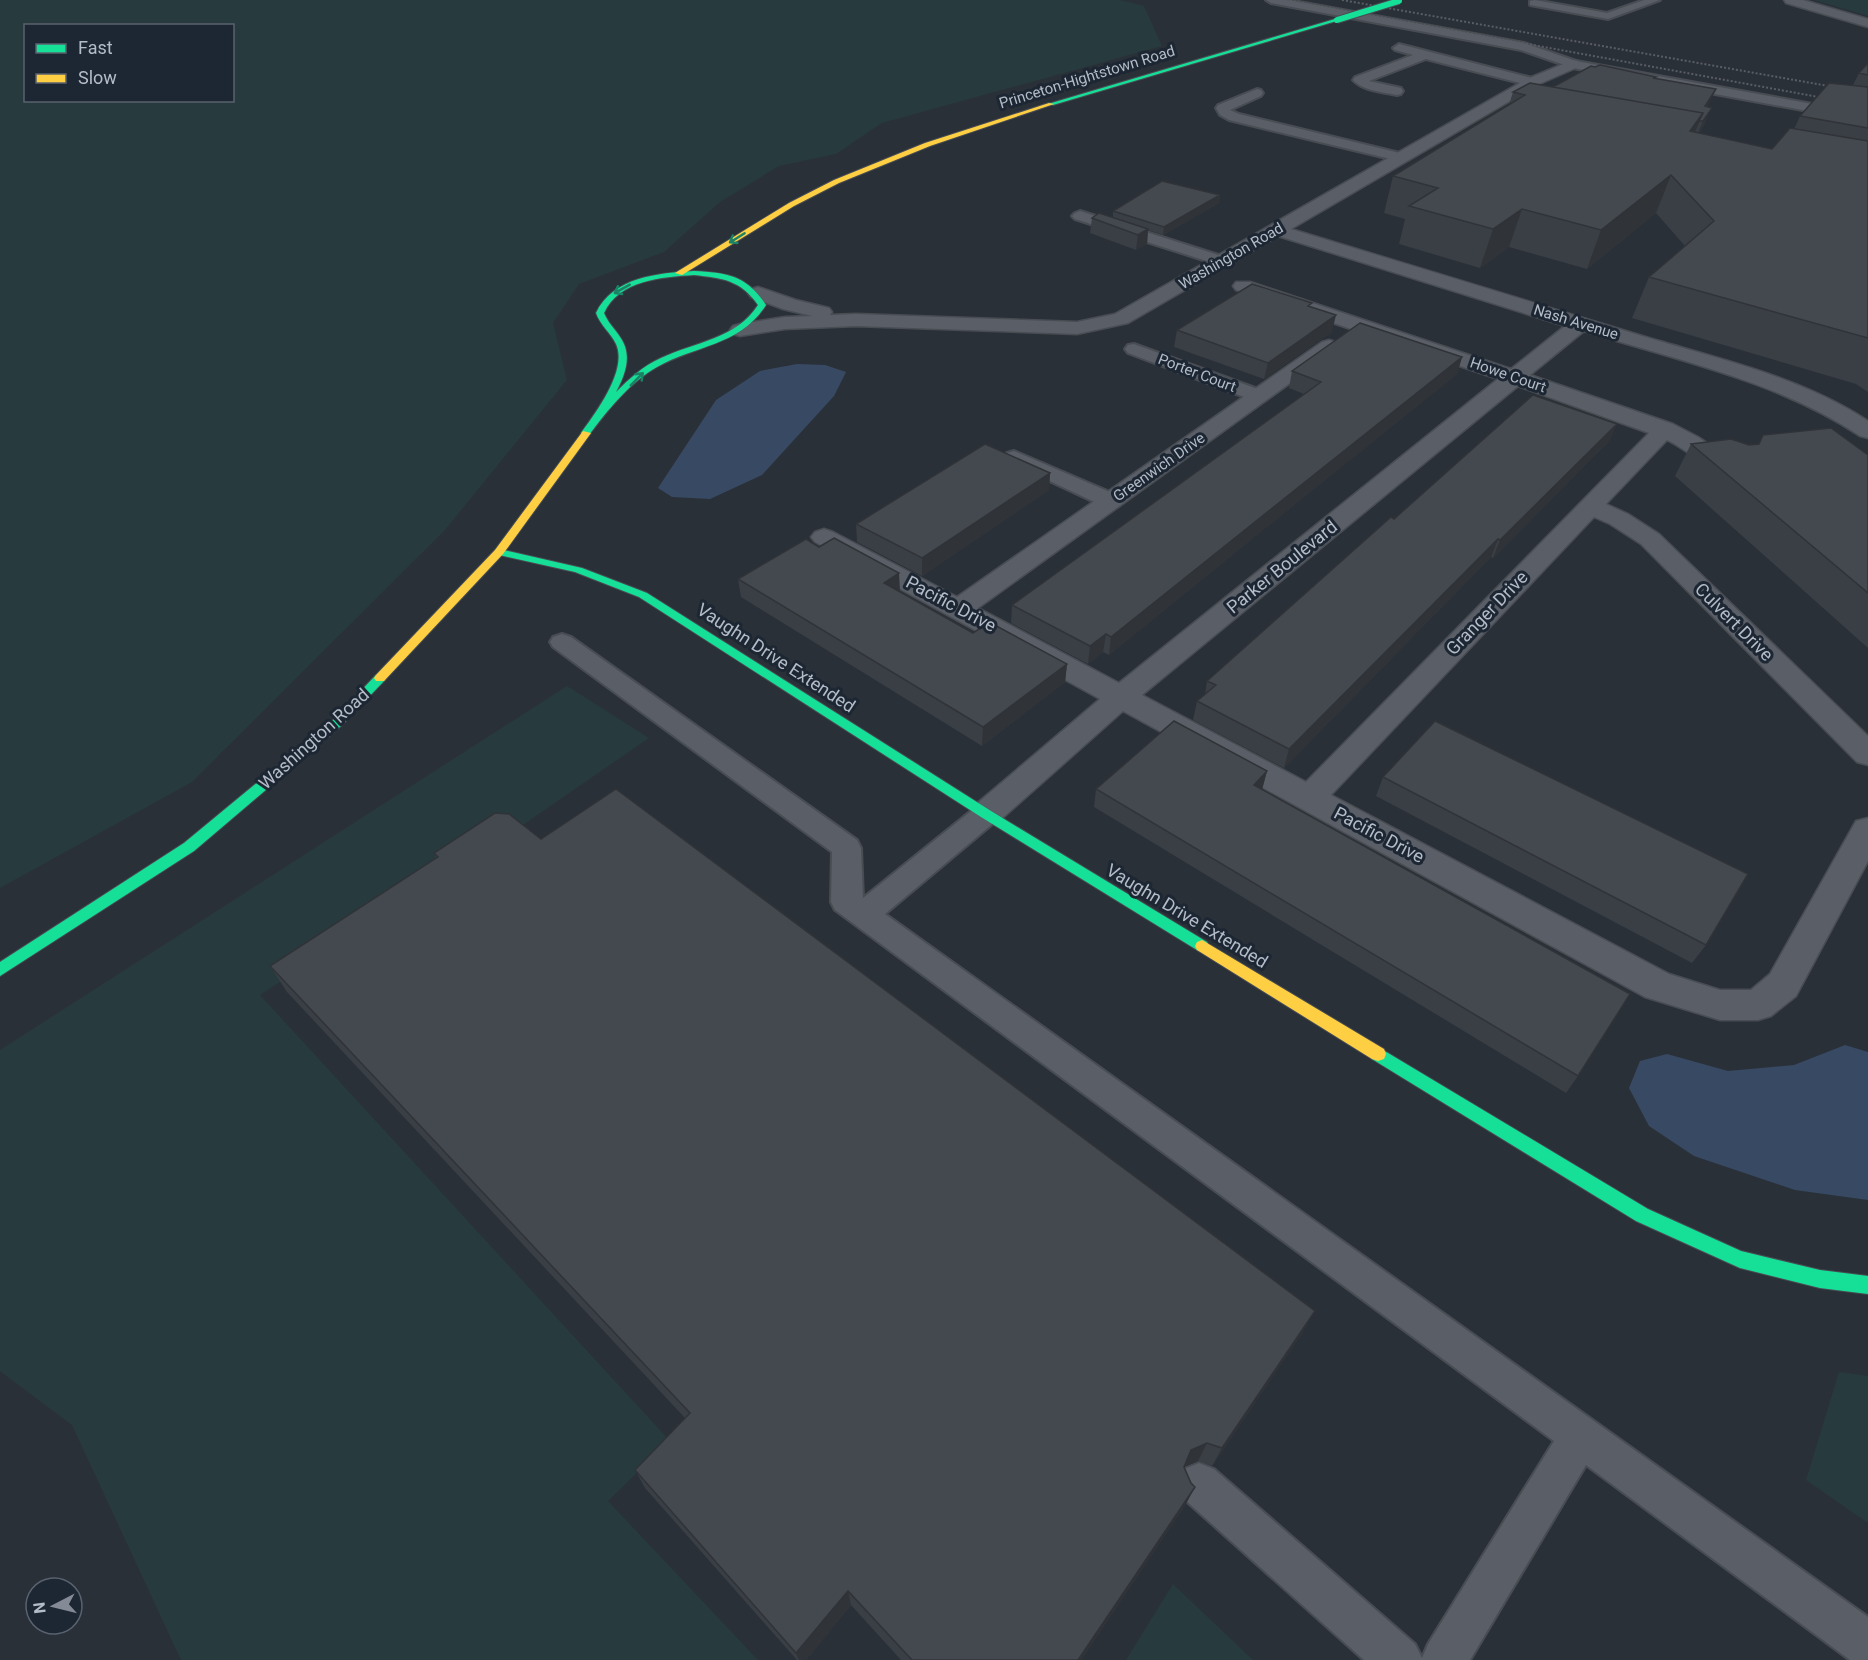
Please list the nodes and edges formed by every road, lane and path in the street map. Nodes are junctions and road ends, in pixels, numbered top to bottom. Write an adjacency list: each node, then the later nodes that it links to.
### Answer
1 (1271, 0): 9 (lane)
2 (1655, 0): 5 (lane)
3 (1790, 0): 6 (street)
4 (1402, 1): 19 (main road, Princeton-Hightstown Road, bridge)
5 (1534, 3)
6 (1868, 22)
7 (1400, 48): 8 (lane)
8 (1425, 55): 10 (lane); 13 (lane)
9 (1573, 64): 12 (street, Washington Road); 17 (lane)
10 (1475, 69): 11 (lane); 12 (lane)
11 (1455, 79)
12 (1532, 82): 15 (street, Washington Road)
13 (1397, 91)
14 (1257, 93): 18 (lane)
15 (1495, 105): 16 (street); 18 (street, Washington Road)
16 (1517, 109)
17 (1868, 118)
18 (1403, 158): 21 (street, Washington Road)
19 (787, 209): 22 (main road, Princeton-Hightstown Road); 25 (main road, Princeton-Hightstown Road, one-way to 25)
20 (1080, 216): 23 (lane)
21 (1276, 231): 23 (street, Washington Road); 29 (street, Nash Avenue)
22 (759, 240)
23 (1222, 261): 28 (street, Washington Road)
24 (745, 265): 27 (main road)
25 (678, 274): 27 (main road); 32 (main road, Washington Road, one-way to 32)
26 (1243, 286): 30 (street, Howe Court)
27 (752, 288): 28 (street, Washington Road); 31 (main road, Washington Road)
28 (856, 320): 31 (street, Washington Road)
29 (1580, 324): 37 (street, Parker Boulevard); 41 (street, Nash Avenue)
30 (1359, 325): 37 (street, Howe Court); 38 (street, Greenwich Drive)
31 (740, 330): 33 (main road, Washington Road)
32 (615, 333): 34 (main road); 39 (main road, Washington Road)
33 (718, 338): 35 (main road); 39 (main road, Washington Road, one-way to 33)
34 (635, 341)
35 (661, 345)
36 (1134, 349): 38 (lane, Porter Court)
37 (1515, 378): 40 (street, Howe Court); 50 (street, Parker Boulevard)
38 (1259, 396): 44 (street, Greenwich Drive)
39 (596, 420): 47 (main road, Washington Road)
40 (1665, 429): 43 (street, Howe Court); 45 (street, Granger Drive)
41 (1868, 431)
42 (996, 449): 44 (lane)
43 (1732, 470)
44 (1111, 501): 48 (street, Greenwich Drive)
45 (1589, 506): 51 (street, Culvert Drive); 52 (street, Granger Drive)
46 (824, 537): 48 (street, Pacific Drive)
47 (499, 552): 53 (main road, Vaughn Drive Extended); 56 (main road, Washington Road)
48 (959, 609): 50 (street, Pacific Drive)
49 (562, 642): 55 (lane)
50 (1122, 696): 52 (street, Pacific Drive); 53 (street, Parker Boulevard)
51 (1868, 754)
52 (1310, 797): 54 (street, Pacific Drive)
53 (986, 814): 55 (lane); 57 (main road, Vaughn Drive Extended)
54 (1868, 830)
55 (864, 914): 58 (lane)
56 (0, 970)
57 (1868, 1285)
58 (1581, 1436): 60 (lane); 62 (lane)
59 (1199, 1484): 61 (lane)
60 (1868, 1645)
61 (1399, 1660)
62 (1444, 1660)

